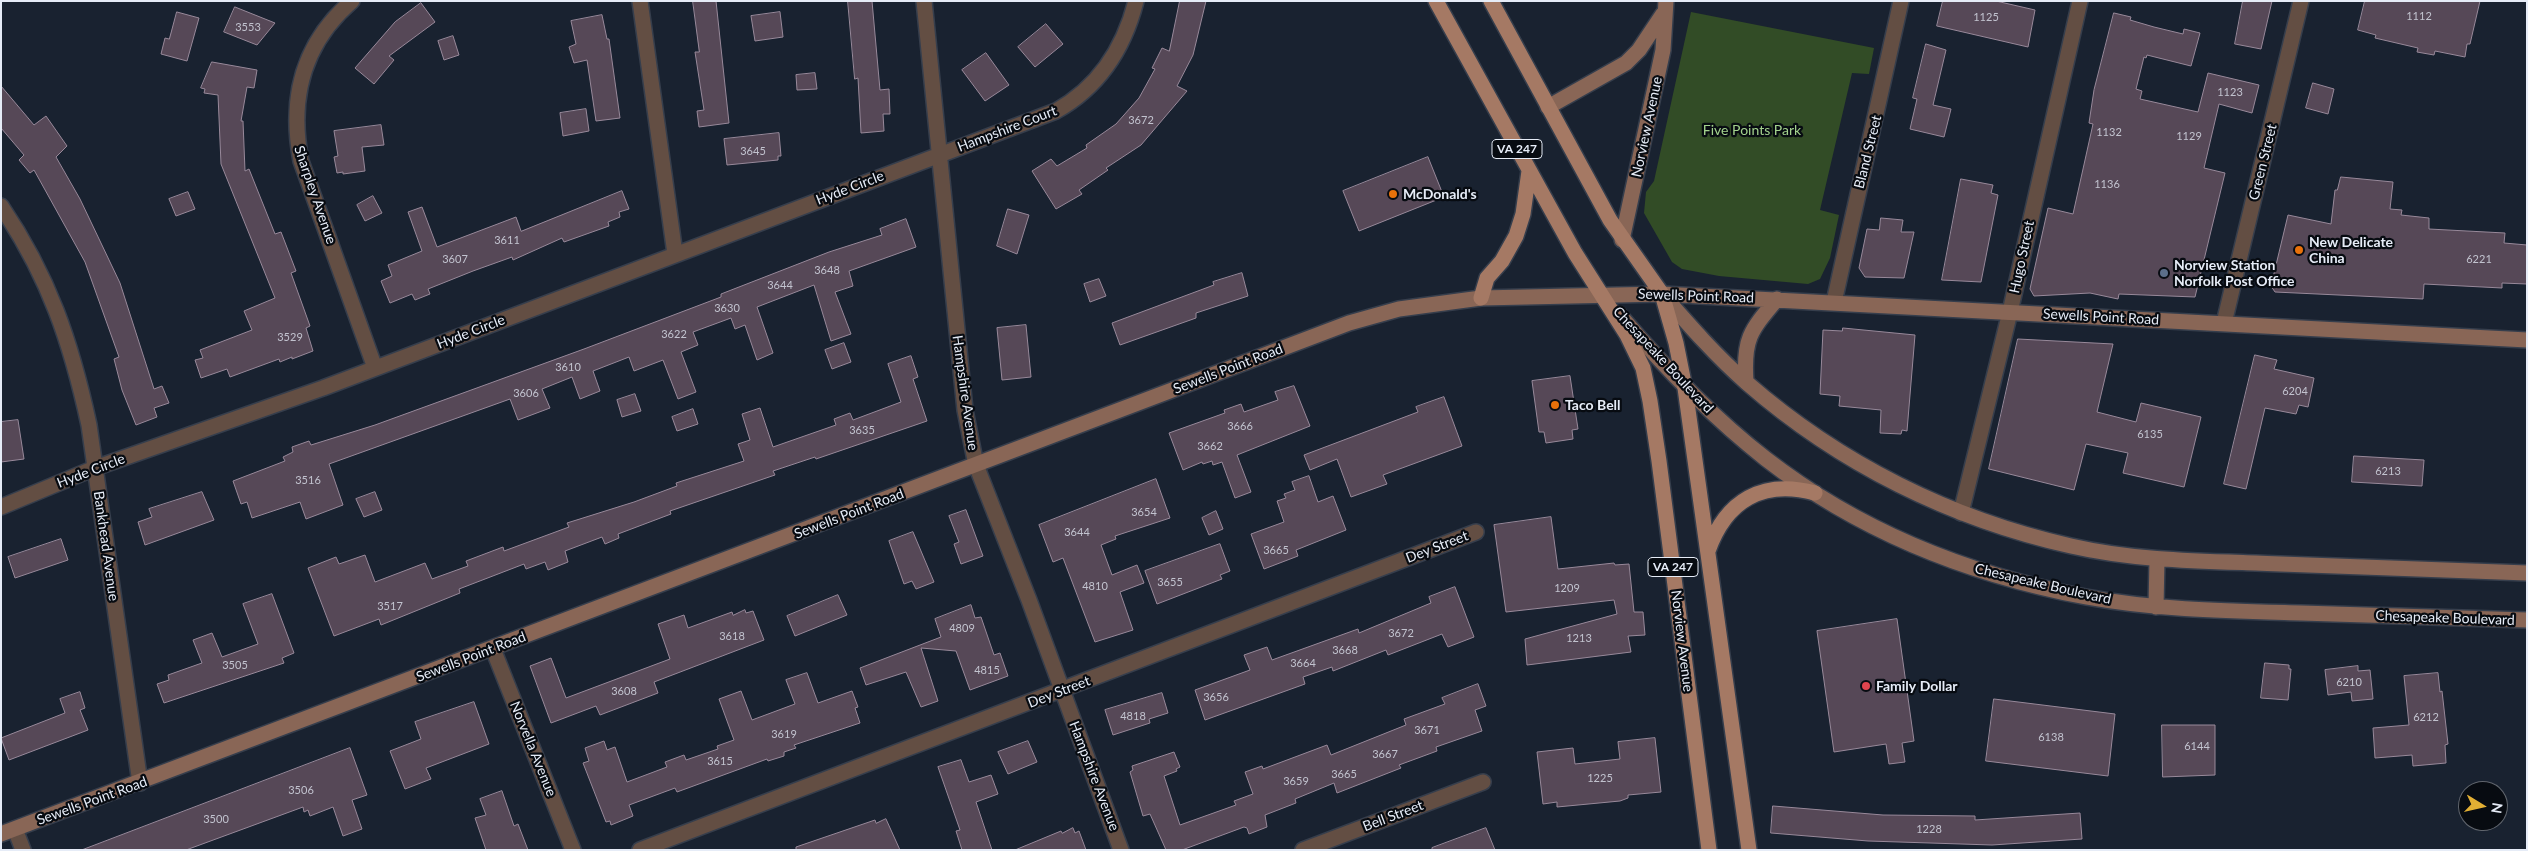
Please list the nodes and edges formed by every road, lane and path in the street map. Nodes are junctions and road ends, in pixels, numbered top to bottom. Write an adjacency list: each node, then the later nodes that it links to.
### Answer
1 (352, 1): 25 (street, Sharpley Avenue)
2 (640, 1): 16 (street)
3 (924, 1): 12 (street, Hampshire Avenue)
4 (1136, 1): 12 (street, Hampshire Court)
5 (1436, 1): 13 (main road, Chesapeake Boulevard / VA 247)
6 (1491, 1): 11 (main road, VA 247)
7 (1902, 1): 21 (street, Bland Street)
8 (2080, 1): 22 (street, Hugo Street)
9 (2300, 1): 23 (street, Green Street)
10 (1664, 8): 11 (main road, Norview Avenue); 15 (main road, Norview Avenue)
11 (1548, 107): 15 (main road, VA 247)
12 (940, 155): 16 (street, Hyde Circle); 28 (street, Hampshire Avenue)
13 (1529, 171): 17 (main road, Chesapeake Boulevard / VA 247); 19 (main road)
14 (1, 206): 29 (street, Bankhead Avenue)
15 (1622, 240): 18 (main road, VA 247)
16 (675, 254): 25 (street, Hyde Circle)
17 (1602, 294): 18 (main road, Sewells Point Road); 19 (main road, Sewells Point Road); 27 (main road, Chesapeake Boulevard); 49 (main road, Norview Avenue / VA 247)
18 (1662, 294): 20 (main road, Sewells Point Road); 26 (main road); 27 (main road, VA 247)
19 (1481, 298): 28 (main road, Sewells Point Road)
20 (1777, 299): 21 (main road, Sewells Point Road); 26 (main road)
21 (1834, 302): 22 (main road, Sewells Point Road)
22 (2010, 312): 23 (main road, Sewells Point Road); 32 (street, Hugo Street)
23 (2224, 323): 24 (main road, Sewells Point Road)
24 (2527, 340)
25 (375, 368): 29 (street, Hyde Circle)
26 (1746, 382): 32 (main road)
27 (1685, 388): 30 (main road, Chesapeake Boulevard); 34 (main road, VA 247)
28 (976, 465): 39 (main road, Sewells Point Road); 40 (street, Hampshire Avenue)
29 (95, 468): 31 (street, Hyde Circle); 42 (street, Bankhead Avenue)
30 (1815, 493): 34 (main road); 37 (main road, Chesapeake Boulevard)
31 (1, 507)
32 (1961, 513): 35 (main road)
33 (1476, 532): 40 (street, Dey Street)
34 (1707, 555): 50 (main road, VA 247)
35 (2157, 559): 36 (main road); 37 (main road)
36 (2527, 573)
37 (2156, 607): 38 (main road, Chesapeake Boulevard)
38 (2527, 620)
39 (493, 649): 42 (main road, Sewells Point Road); 45 (street, Norvella Avenue)
40 (1062, 691): 46 (street, Dey Street); 47 (street, Hampshire Avenue)
41 (1483, 782): 48 (street, Bell Street)
42 (140, 783): 43 (main road, Sewells Point Road)
43 (8, 832): 44 (street)
44 (23, 850)
45 (573, 850)
46 (640, 850)
47 (1122, 850)
48 (1303, 850)
49 (1709, 850)
50 (1749, 850)

